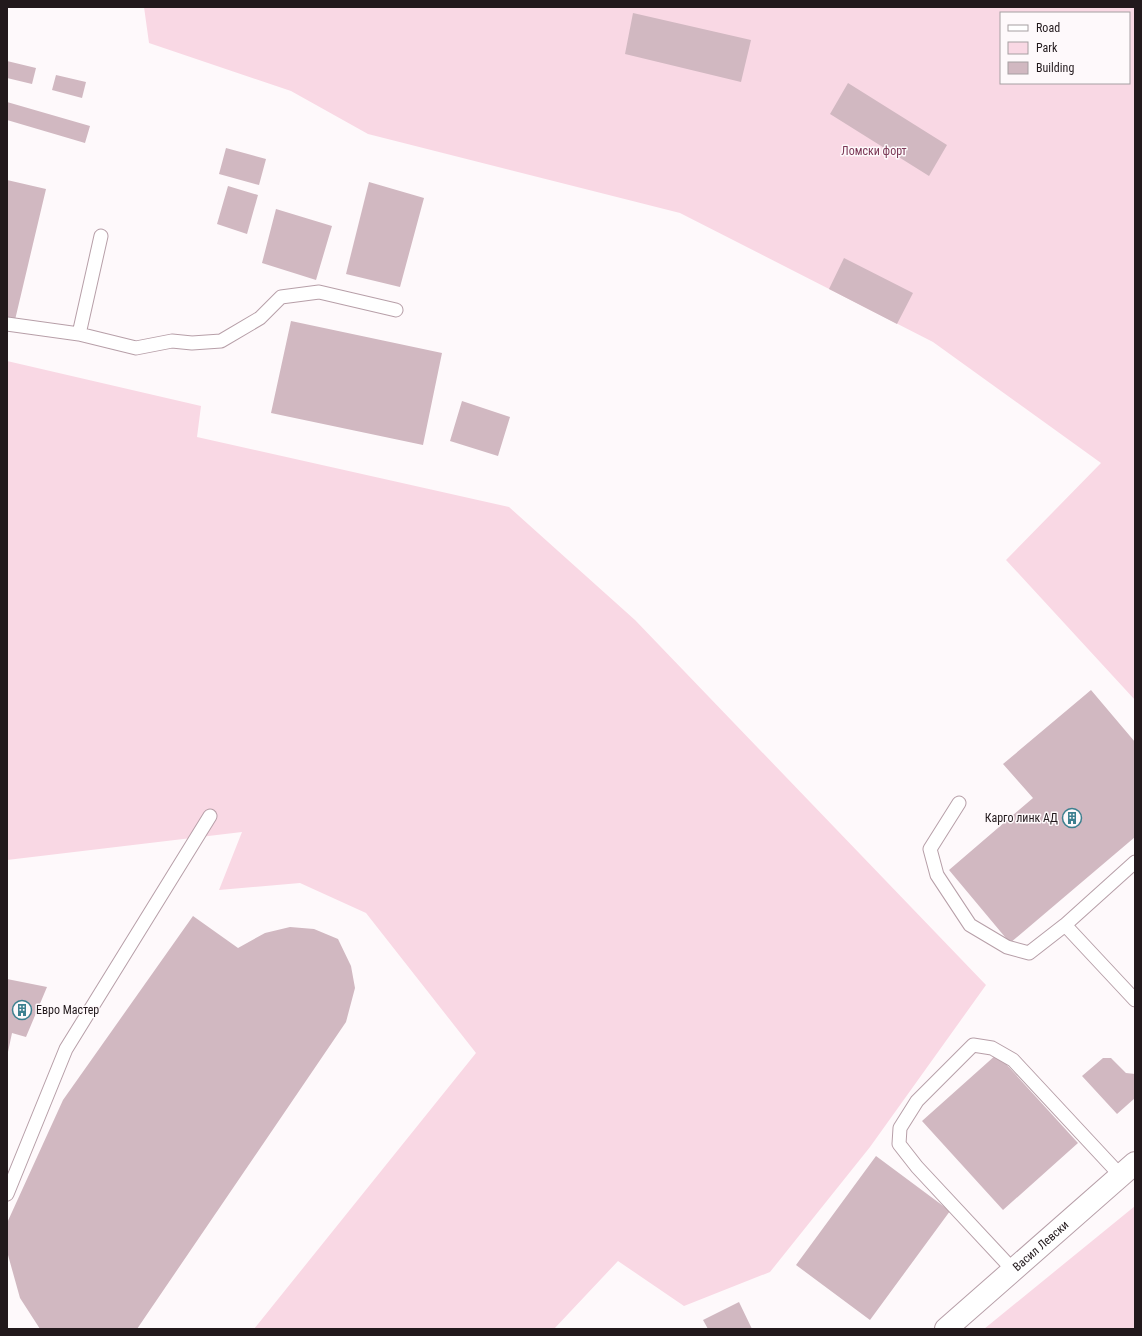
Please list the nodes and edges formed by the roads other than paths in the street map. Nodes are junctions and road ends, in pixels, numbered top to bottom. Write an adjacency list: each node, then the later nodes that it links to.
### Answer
1 (101, 236): 4 (lane)
2 (396, 310): 4 (lane)
3 (7, 324): 4 (lane)
4 (80, 334)
5 (959, 803): 8 (lane)
6 (210, 816): 11 (lane)
7 (1135, 862): 8 (lane)
8 (1065, 926): 9 (lane)
9 (1135, 1000)
10 (1128, 1169): 12 (street, Васил Левски); 12 (lane)
11 (7, 1194)
12 (1013, 1270): 13 (street, Васил Левски)
13 (946, 1329)

